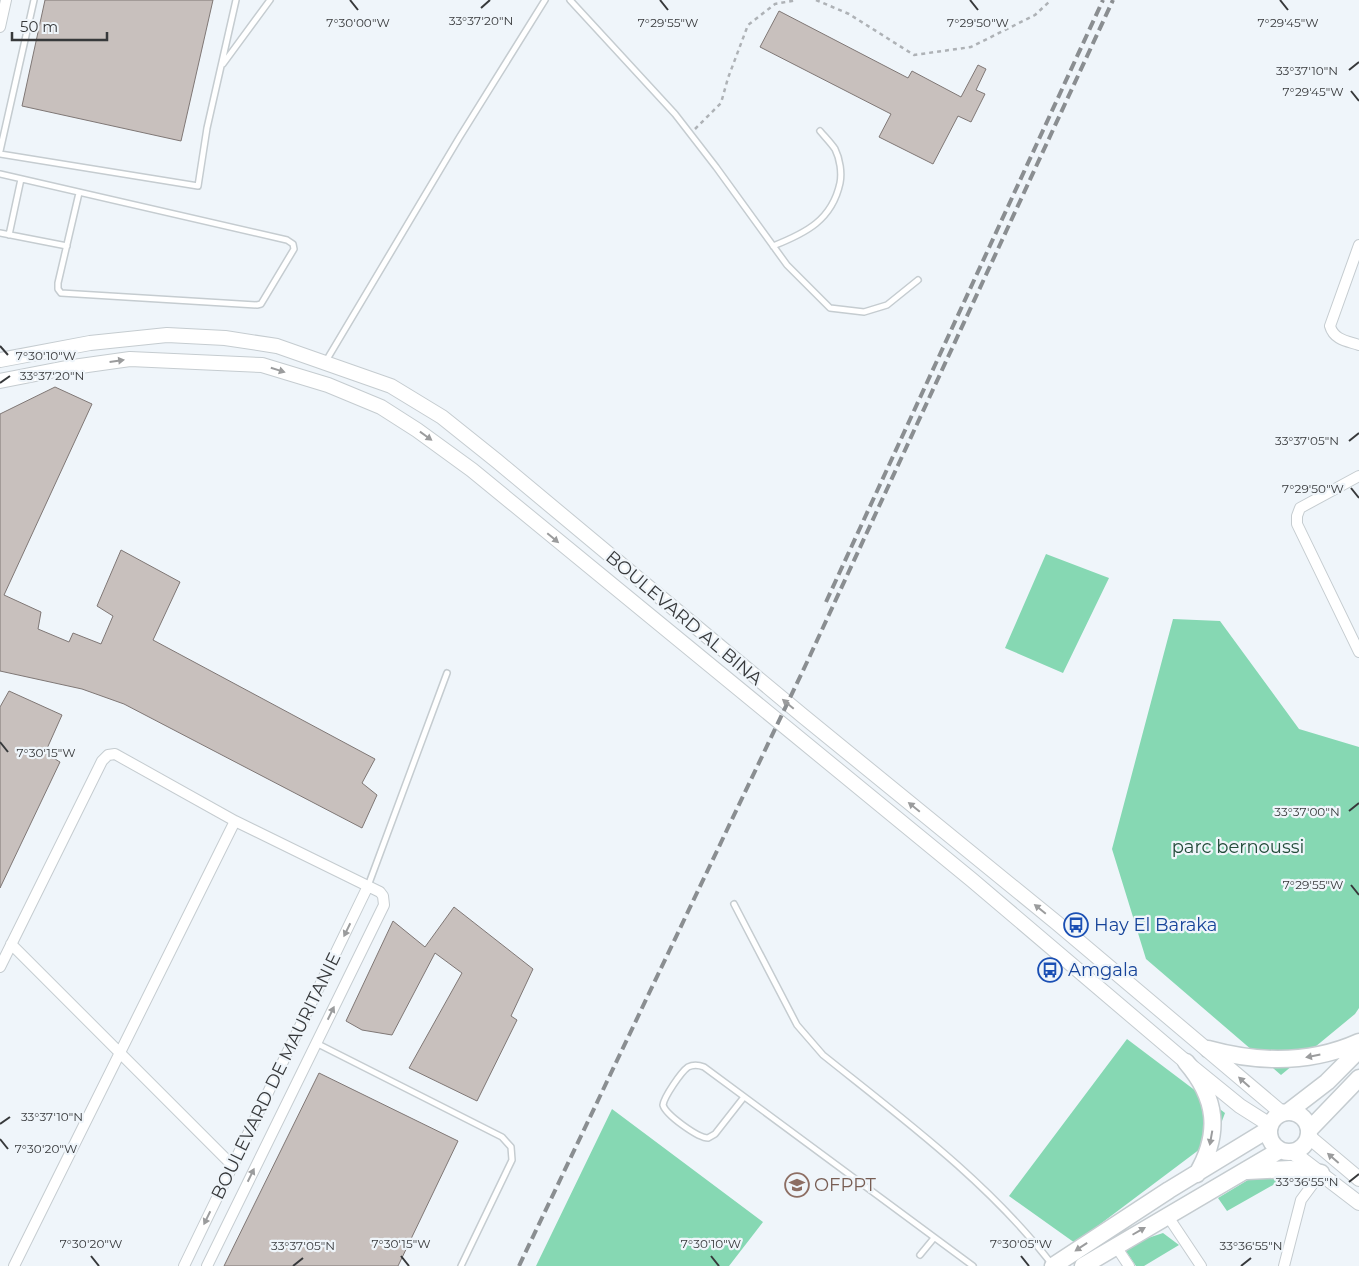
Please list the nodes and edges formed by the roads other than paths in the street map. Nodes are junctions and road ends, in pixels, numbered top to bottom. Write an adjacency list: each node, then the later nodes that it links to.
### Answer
1 (6, 0): 7 (street)
2 (34, 0): 10 (lane)
3 (236, 0): 8 (lane)
4 (270, 0): 8 (lane)
5 (545, 0): 22 (lane)
6 (570, 0): 18 (lane)
7 (0, 27)
8 (221, 66): 10 (lane)
9 (820, 131): 18 (lane)
10 (0, 152)
11 (0, 174): 12 (lane)
12 (21, 179): 13 (lane); 15 (lane)
13 (79, 192): 17 (lane); 17 (lane)
14 (0, 233): 15 (lane)
15 (9, 235): 17 (lane)
16 (1359, 245): 20 (street)
17 (67, 246)
18 (773, 246): 19 (lane)
19 (918, 280)
20 (1359, 345)
21 (0, 360): 22 (main road, BOULEVARD AL BINA)
22 (326, 362): 34 (main road, BOULEVARD AL BINA, one-way to 22)
23 (0, 381): 37 (main road, BOULEVARD AL BINA, one-way to 37)
24 (1359, 476): 25 (street)
25 (1359, 652)
26 (447, 673): 28 (lane)
27 (235, 821): 28 (street); 30 (street); 36 (street)
28 (368, 886): 32 (street, BOULEVARD DE MAURITANIE, one-way to 28); 44 (street, BOULEVARD DE MAURITANIE, one-way to 44)
29 (734, 904): 60 (lane)
30 (11, 944): 31 (street); 36 (street)
31 (0, 967)
32 (316, 1042): 57 (street, BOULEVARD DE MAURITANIE, one-way to 32); 58 (lane)
33 (1359, 1042): 34 (main road, one-way to 34)
34 (1208, 1049): 40 (main road, BOULEVARD AL BINA, one-way to 34)
35 (1359, 1050): 40 (main road)
36 (119, 1053): 44 (street); 55 (street)
37 (1186, 1062): 41 (main road, BOULEVARD AL BINA); 47 (main road, one-way to 47)
38 (1359, 1078): 42 (main road)
39 (744, 1097): 39 (lane); 51 (lane)
40 (1285, 1112): 41 (main road); 42 (main road)
41 (1269, 1127): 43 (main road); 47 (main road)
42 (1308, 1133): 43 (main road); 48 (main road, one-way to 42)
43 (1285, 1150): 45 (main road); 46 (main road)
44 (233, 1166): 56 (street, BOULEVARD DE MAURITANIE, one-way to 56)
45 (1240, 1172): 46 (main road); 50 (main road)
46 (1321, 1173): 49 (main road); 54 (street)
47 (1197, 1174): 60 (main road, one-way to 60)
48 (1359, 1179)
49 (1359, 1203)
50 (1167, 1215): 52 (main road, one-way to 50); 63 (street)
51 (934, 1238): 53 (lane); 59 (lane)
52 (1114, 1245): 61 (main road); 62 (street)
53 (920, 1255)
54 (1287, 1265)
55 (14, 1266)
56 (184, 1266)
57 (207, 1266)
58 (462, 1266)
59 (973, 1266)
60 (1053, 1266)
61 (1083, 1266)
62 (1129, 1266)
63 (1201, 1266)

